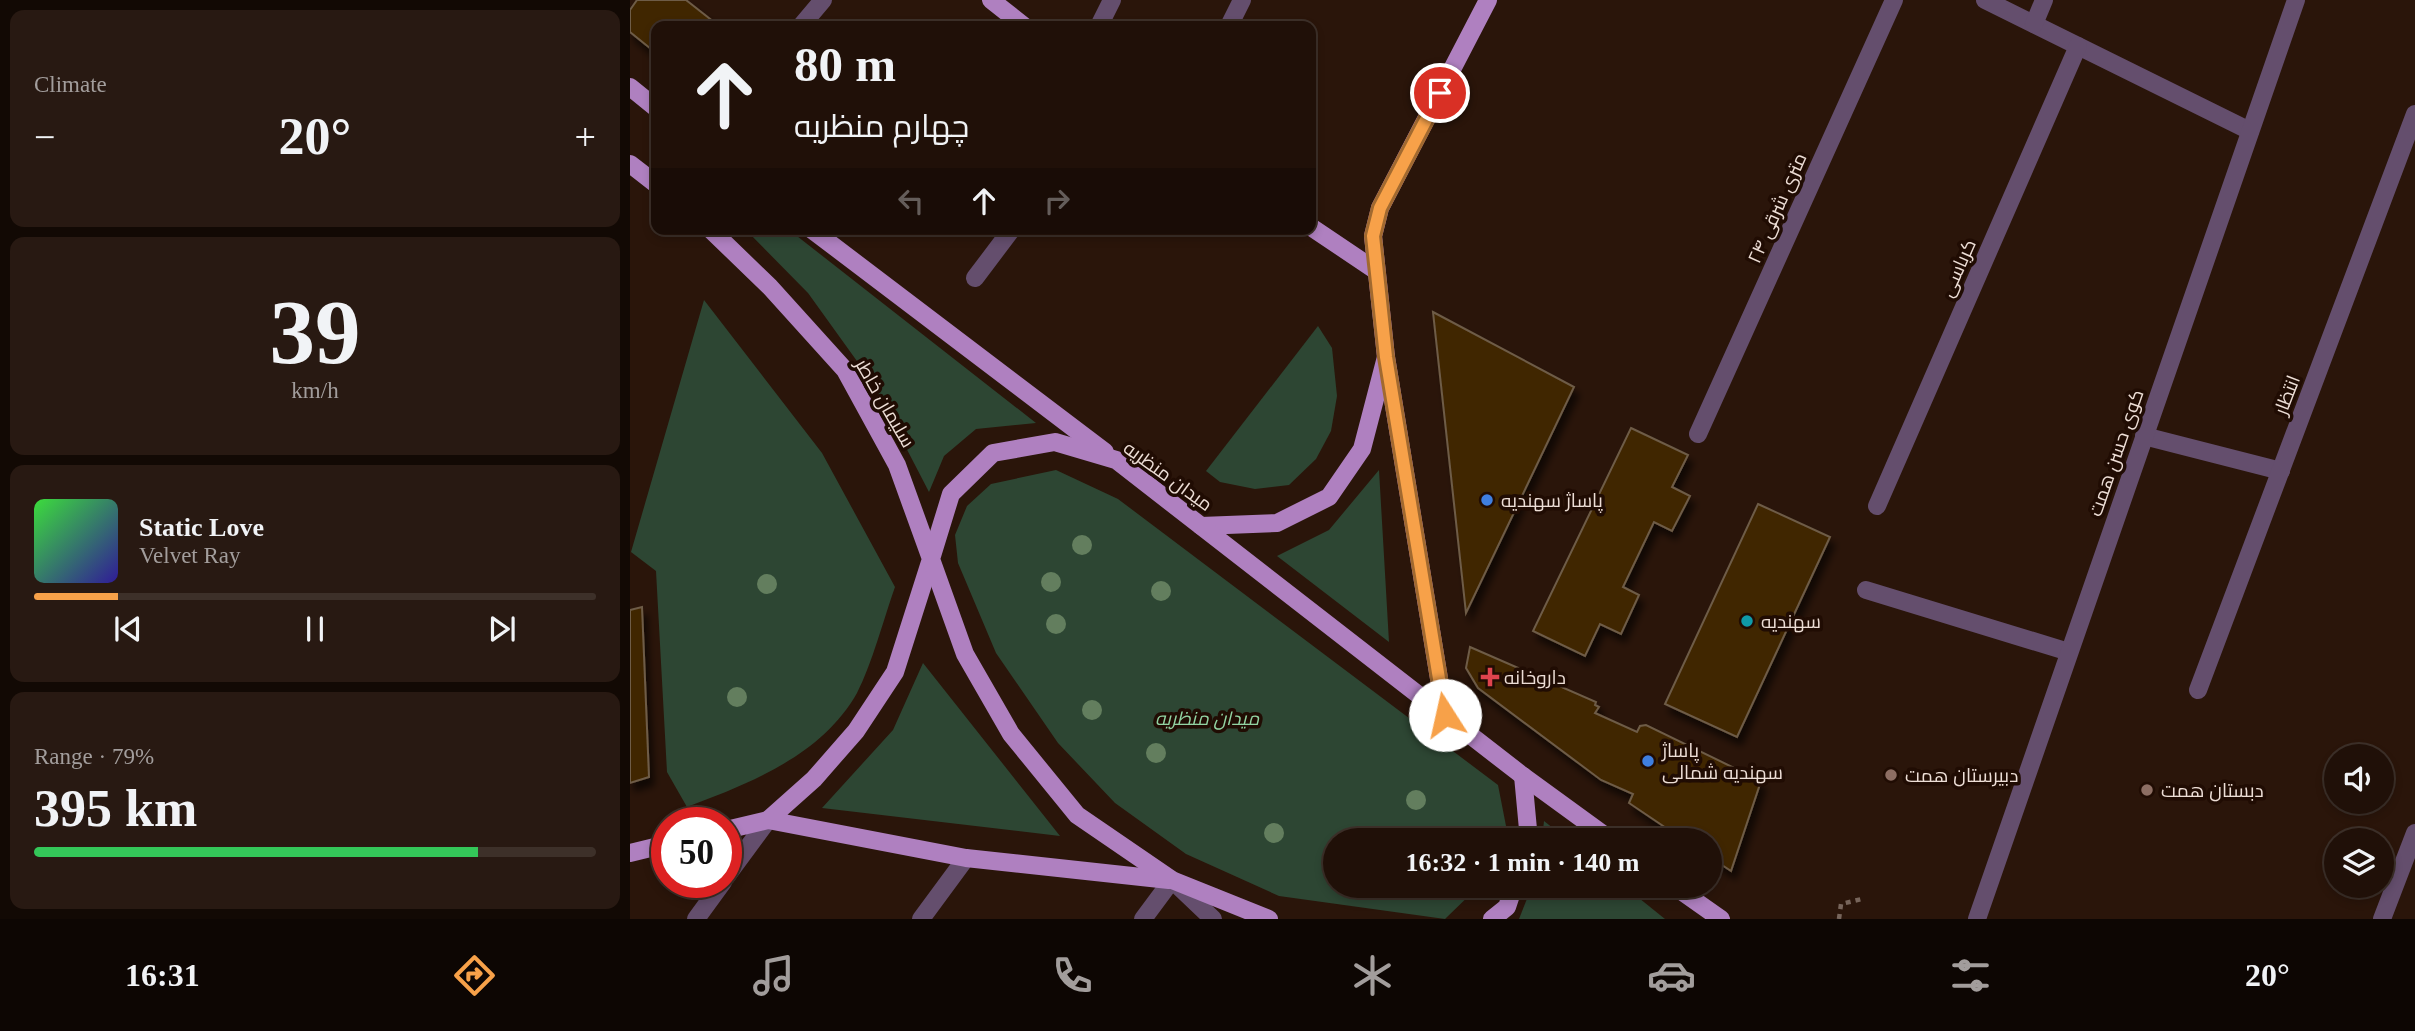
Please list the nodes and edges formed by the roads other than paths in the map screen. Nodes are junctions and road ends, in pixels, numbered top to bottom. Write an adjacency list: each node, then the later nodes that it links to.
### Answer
1 (822, 0): 10 (street)
2 (991, 0): 11 (main road)
3 (1112, 0): 12 (street)
4 (1242, 0): 13 (street)
5 (1488, 0): 26 (main road)
6 (1894, 0): 29 (street, ۲۴ متری شرقی)
7 (1985, 0): 14 (street)
8 (2044, 0): 14 (street)
9 (2296, 0): 19 (street, کوی حسن همت)
10 (806, 21)
11 (1018, 21)
12 (1102, 21)
13 (1232, 21)
14 (2034, 24): 15 (street)
15 (2078, 46): 19 (street); 33 (street, کرباسی)
16 (630, 88): 17 (main road)
17 (651, 104)
18 (2415, 114): 32 (street, انتظار)
19 (2250, 131): 30 (street, کوی حسن همت)
20 (630, 164): 21 (main road)
21 (651, 180)
22 (1316, 230): 26 (main road)
23 (716, 235): 35 (main road, سلیمان خاطر)
24 (819, 235): 31 (main road)
25 (1007, 235): 27 (street)
26 (1375, 270): 28 (main road)
27 (975, 278)
28 (1386, 357): 34 (main road); 39 (main road)
29 (1698, 434)
30 (2144, 436): 32 (street); 37 (street, کوی حسن همت)
31 (1116, 460): 34 (main road, ميدان منظریه); 35 (main road, ميدان منظریه)
32 (2281, 471): 38 (street, انتظار)
33 (1877, 506)
34 (1200, 526): 39 (main road, ميدان منظریه)
35 (930, 559): 41 (main road, ميدان منظریه); 50 (main road)
36 (1866, 590): 37 (street)
37 (2070, 652): 61 (street, کوی حسن همت)
38 (2198, 690)
39 (1445, 715): 40 (main road, ميدان منظریه)
40 (1523, 776): 43 (main road); 44 (main road, ميدان منظریه)
41 (768, 820): 42 (main road); 48 (street); 49 (main road)
42 (742, 826)
43 (1528, 828)
44 (1594, 828)
45 (2415, 833): 62 (street)
46 (651, 848): 47 (main road)
47 (630, 853)
48 (742, 855)
49 (966, 858): 50 (main road); 55 (street)
50 (1172, 880): 56 (street); 57 (street); 58 (main road)
51 (711, 898): 54 (street)
52 (1510, 898): 59 (main road)
53 (1691, 898): 60 (main road)
54 (696, 919)
55 (921, 919)
56 (1143, 919)
57 (1213, 919)
58 (1269, 919)
59 (1492, 919)
60 (1721, 919)
61 (1977, 919)
62 (2382, 919)

